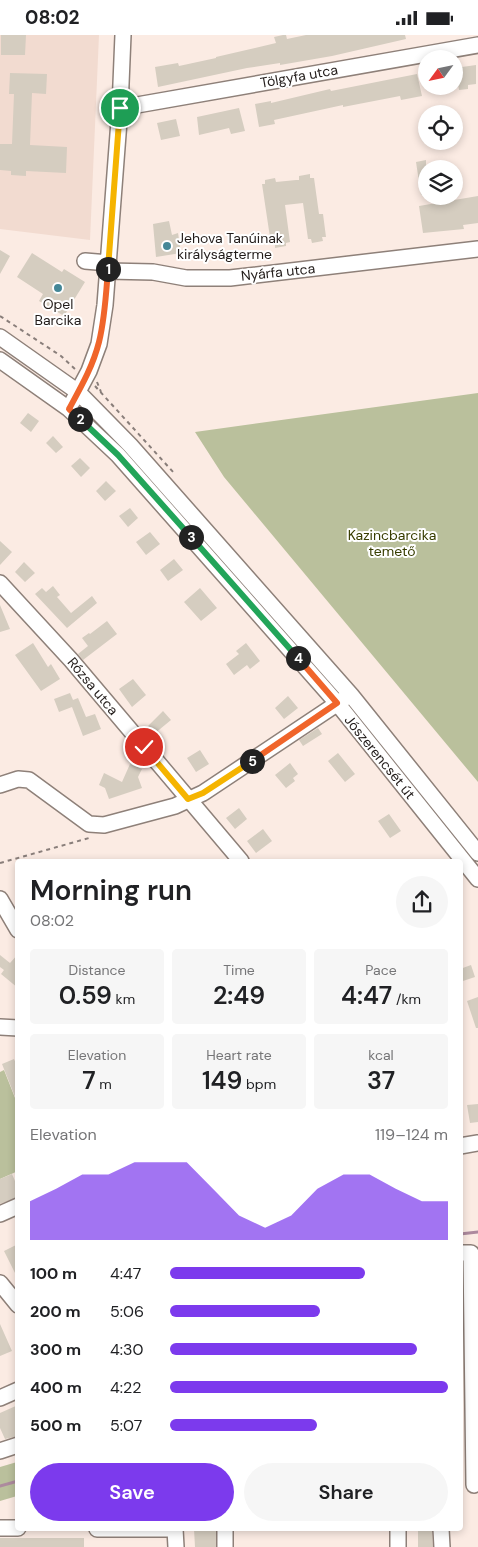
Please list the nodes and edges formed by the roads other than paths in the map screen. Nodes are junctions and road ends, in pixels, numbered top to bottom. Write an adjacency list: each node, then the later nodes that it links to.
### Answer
1 (123, 35): 3 (street)
2 (478, 45): 3 (street, Tölgyfa utca)
3 (120, 108): 6 (street)
4 (478, 249): 6 (street, Nyárfa utca)
5 (85, 261): 6 (street, Nyárfa utca)
6 (108, 267): 9 (street)
7 (0, 337): 9 (street, Jószerencsét út)
8 (0, 360): 10 (street, Jószerencsét út)
9 (78, 392): 10 (street); 12 (street, Jószerencsét út)
10 (69, 409): 13 (street, Jószerencsét út)
11 (0, 583): 15 (street, Rózsa utca)
12 (351, 695): 13 (street); 16 (street, Jószerencsét út)
13 (337, 703): 15 (street); 18 (street, Jószerencsét út)
14 (0, 785): 15 (street)
15 (188, 799): 17 (street, Rózsa utca)
16 (478, 853)
17 (239, 859)
18 (462, 859)
19 (463, 860): 20 (street, Jószerencsét út)
20 (478, 879)
21 (0, 899): 22 (street)
22 (15, 925)
23 (478, 1143): 24 (street)
24 (463, 1146)
25 (15, 1207): 26 (street)
26 (0, 1214)
27 (463, 1253): 28 (street)
28 (475, 1269): 30 (street)
29 (0, 1283): 31 (street)
30 (466, 1292): 32 (street)
31 (15, 1301)
32 (466, 1331): 33 (street)
33 (466, 1369): 38 (street)
34 (15, 1391): 35 (street)
35 (0, 1398)
36 (15, 1446): 37 (street)
37 (0, 1451)
38 (471, 1485)
39 (0, 1528): 40 (street)
40 (15, 1528)
41 (175, 1531): 45 (street)
42 (225, 1531): 46 (street)
43 (398, 1531): 47 (street)
44 (441, 1531): 48 (street)
45 (176, 1547)
46 (225, 1547)
47 (398, 1547)
48 (442, 1547)

